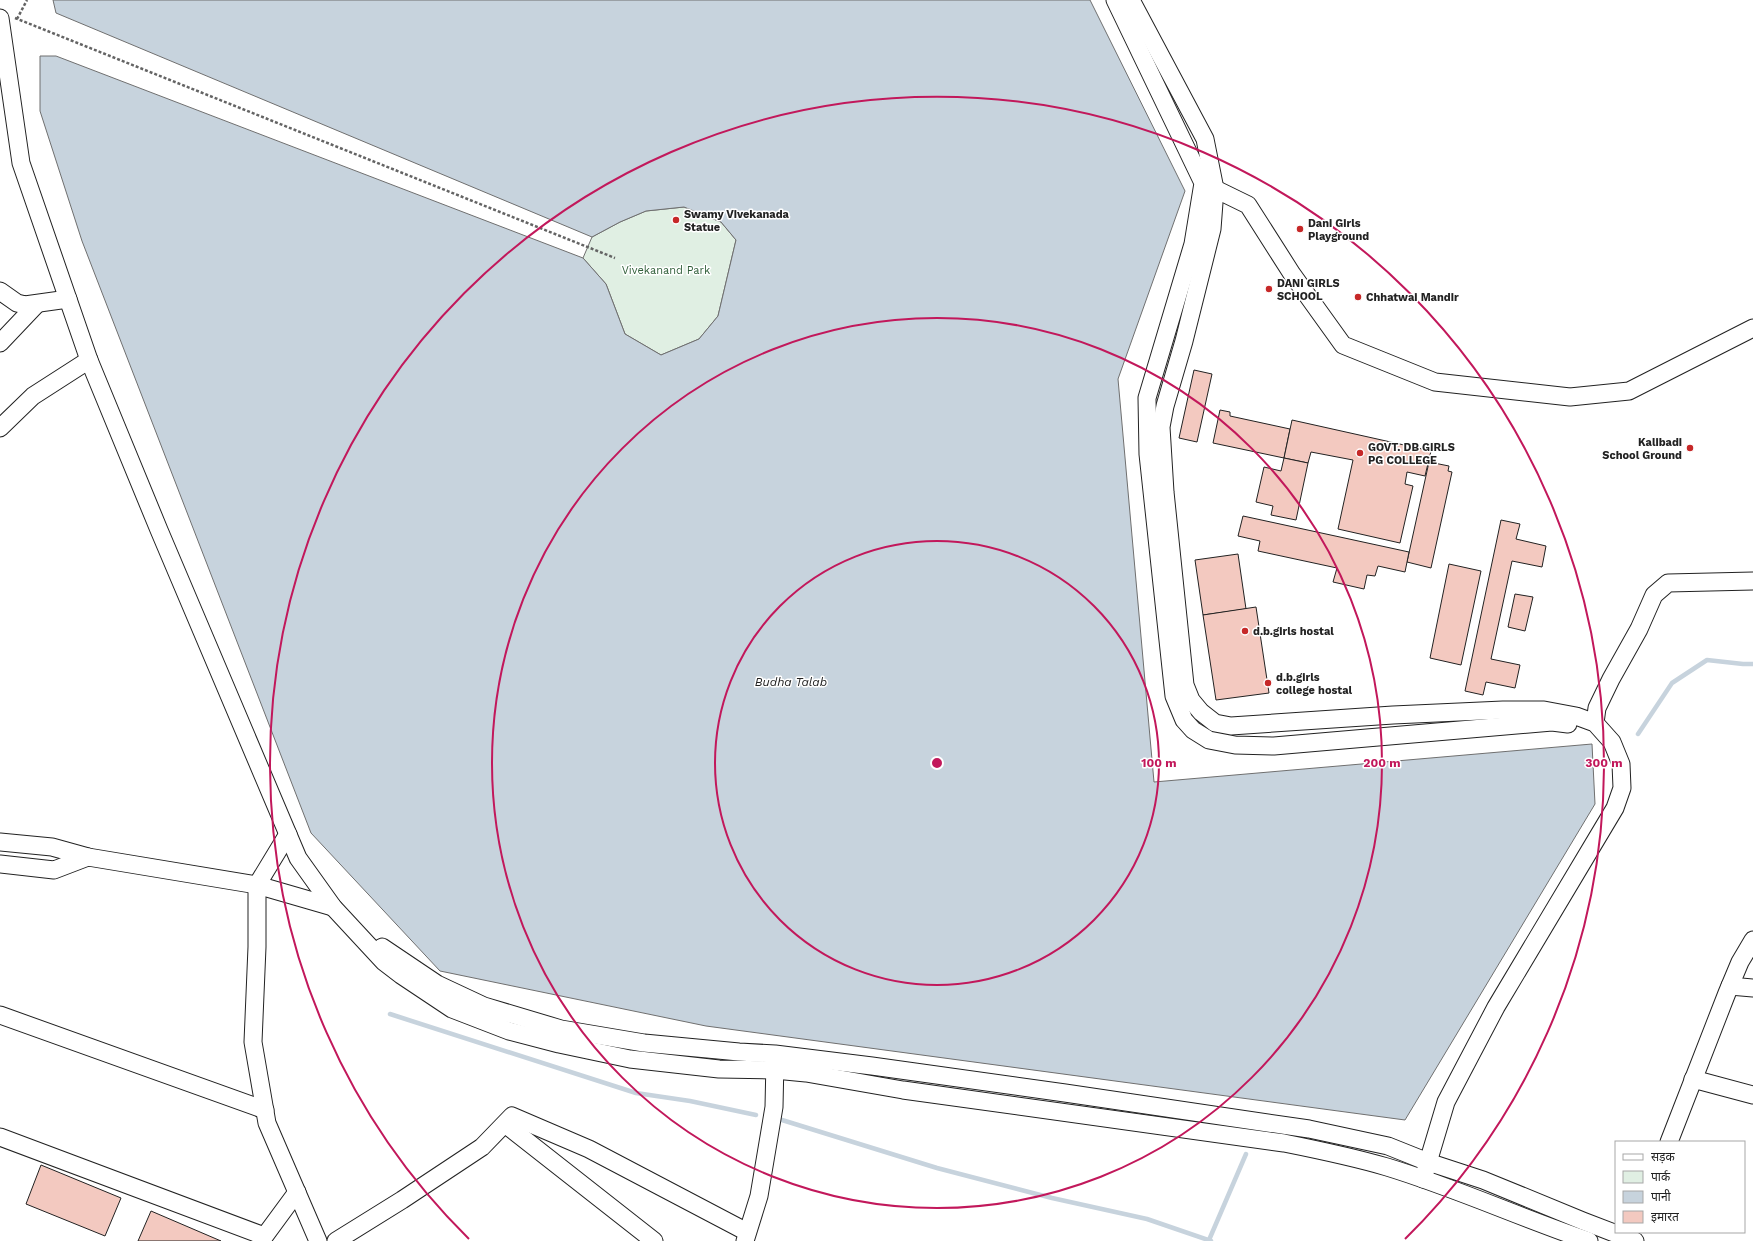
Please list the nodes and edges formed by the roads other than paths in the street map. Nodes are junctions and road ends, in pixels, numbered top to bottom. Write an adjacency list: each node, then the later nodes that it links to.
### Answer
1 (1115, 0): 4 (street)
2 (1131, 0): 4 (street)
3 (6, 17): 6 (street)
4 (1209, 186): 8 (street); 13 (street); 14 (street)
5 (0, 291): 7 (street)
6 (68, 299): 7 (street); 10 (street)
7 (37, 304): 9 (street)
8 (1753, 328)
9 (0, 343)
10 (89, 360): 11 (street); 15 (street)
11 (0, 428)
12 (1753, 581): 13 (street)
13 (1595, 723): 14 (street)
14 (1612, 742): 33 (street)
15 (288, 834): 19 (street); 20 (street)
16 (0, 842): 17 (street)
17 (88, 857): 18 (street); 19 (street)
18 (0, 864)
19 (257, 885): 20 (street); 29 (street)
20 (339, 913): 25 (street); 26 (street)
21 (1753, 940): 22 (street)
22 (1730, 986): 23 (street); 27 (street)
23 (1753, 988)
24 (0, 1015): 29 (street)
25 (776, 1054): 26 (street); 33 (street)
26 (775, 1070): 34 (street); 38 (street)
27 (1693, 1079): 28 (street); 32 (street)
28 (1753, 1095)
29 (265, 1110): 35 (street)
30 (505, 1124): 38 (street); 42 (street); 43 (street)
31 (0, 1138): 39 (street)
32 (1669, 1141)
33 (1428, 1162): 34 (street); 36 (street)
34 (1423, 1179): 44 (street)
35 (296, 1192): 39 (street); 41 (street)
36 (1615, 1233)
37 (1616, 1233): 40 (street)
38 (746, 1237)
39 (263, 1238)
40 (1631, 1238)
41 (318, 1241)
42 (336, 1241)
43 (654, 1241)
44 (1589, 1241)

